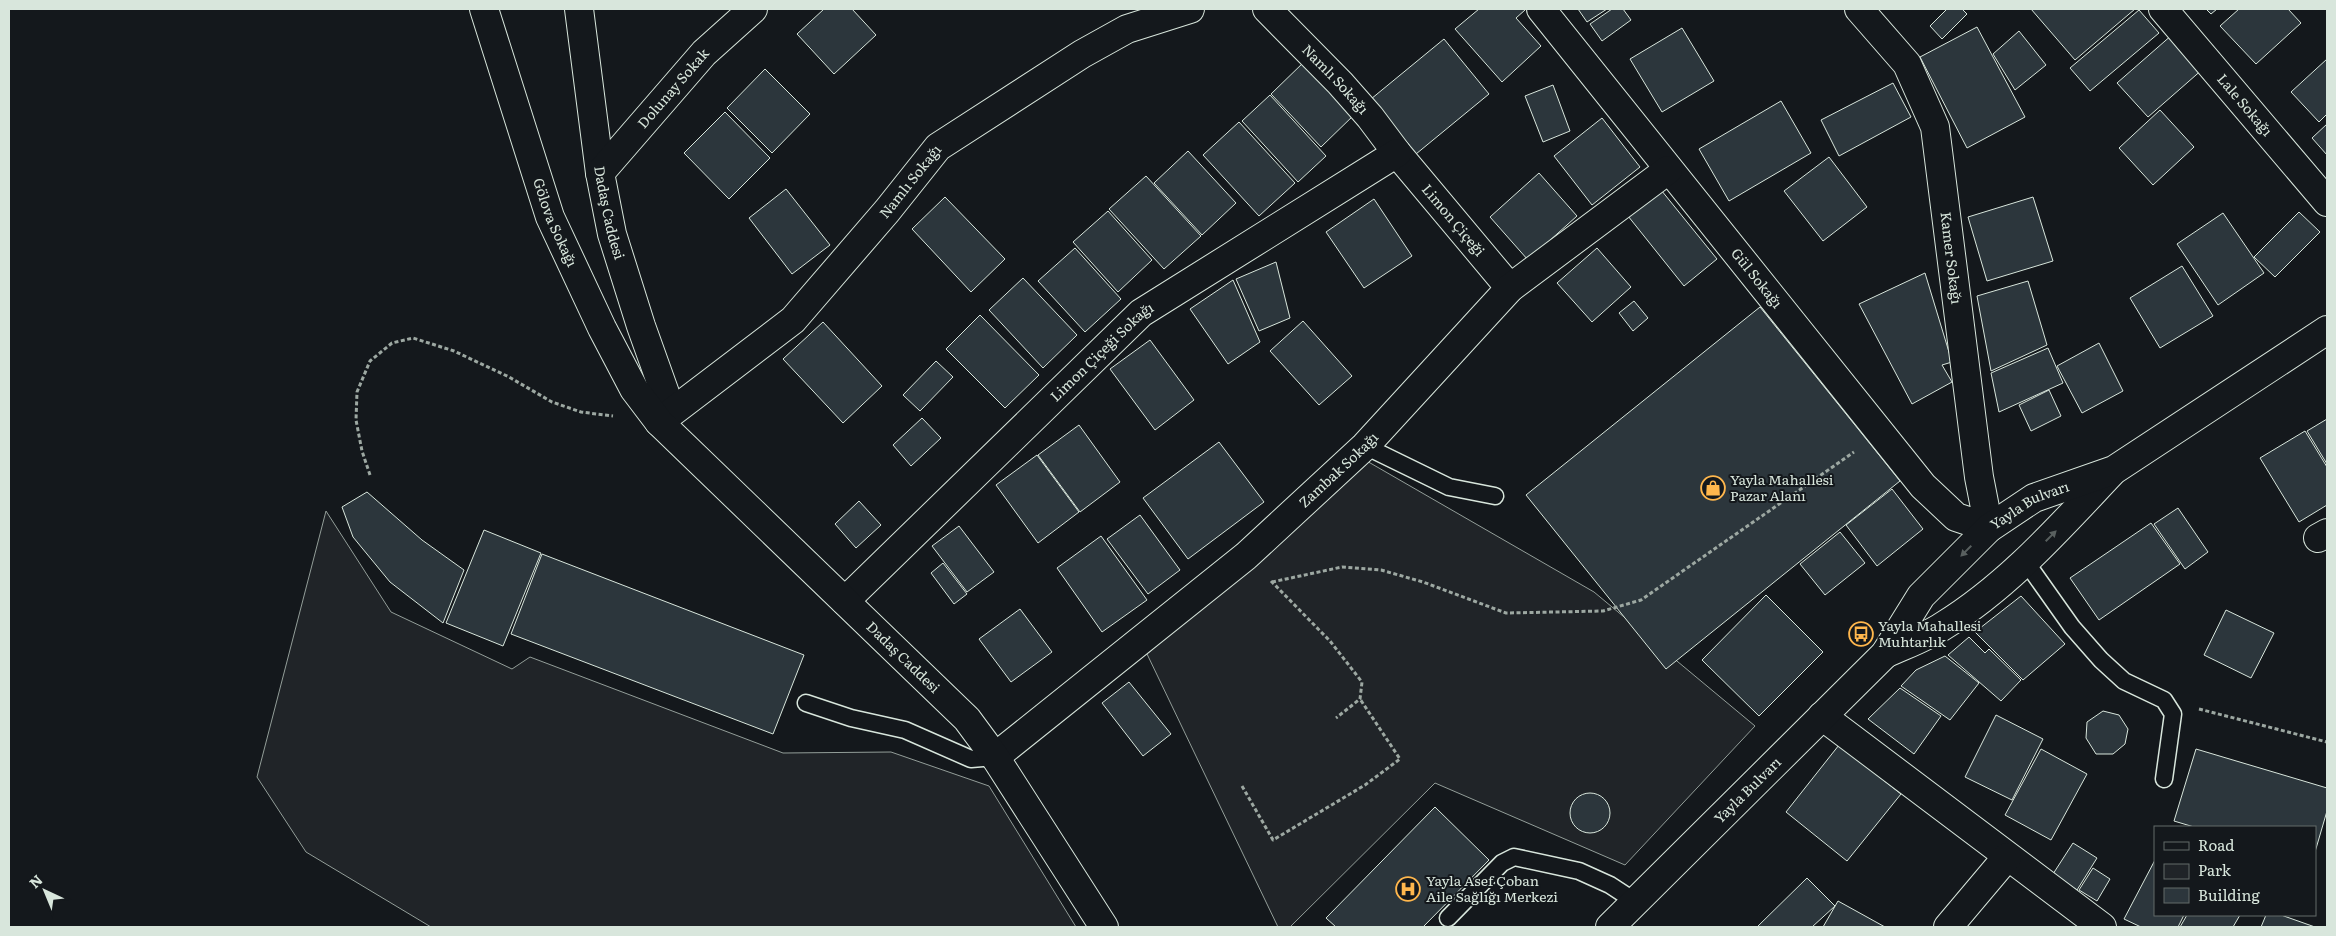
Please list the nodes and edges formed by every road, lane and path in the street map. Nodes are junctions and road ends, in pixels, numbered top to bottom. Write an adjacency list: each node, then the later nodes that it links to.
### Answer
1 (484, 9): 15 (street, Gölova Sokağı)
2 (579, 9): 11 (street, Dadaş Caddesi)
3 (753, 9): 11 (street, Dolunay Sokak)
4 (1190, 9): 15 (street, Namlı Sokağı)
5 (1267, 9): 9 (street, Namlı Sokağı)
6 (1542, 9): 10 (street, Gül Sokağı)
7 (1859, 9): 21 (street, Kamer Sokağı)
8 (2163, 9): 12 (street, Lale Sokağı)
9 (1396, 153): 13 (street, Limon Çiçeği); 25 (street, Limon Çiçeği Sokağı)
10 (1668, 170): 13 (street, Zambak Sokağı); 16 (street, Gül Sokağı)
11 (600, 173): 15 (street, Dadaş Caddesi)
12 (2327, 202)
13 (1510, 288): 17 (street, Zambak Sokağı)
14 (2327, 330): 18 (street, Yayla Bulvarı)
15 (665, 416): 19 (path); 25 (street, Dadaş Caddesi)
16 (1881, 434): 21 (street, Gül Sokağı); 24 (path)
17 (1365, 446): 20 (lane); 22 (street, Zambak Sokağı)
18 (2114, 470): 21 (street, Yayla Bulvarı); 23 (street, Yayla Bulvarı, one-way to 18)
19 (370, 475)
20 (1494, 496)
21 (1988, 528): 26 (street, Yayla Bulvarı, one-way to 26)
22 (1246, 556): 24 (path); 33 (street, Zambak Sokağı)
23 (2026, 562): 26 (street, Yayla Bulvarı); 28 (lane)
24 (1272, 582): 27 (path)
25 (845, 601): 33 (street, Dadaş Caddesi)
26 (1884, 654): 30 (street, Yayla Bulvarı)
27 (1360, 699): 31 (path); 35 (path)
28 (2164, 700): 32 (path); 34 (lane)
29 (806, 704): 33 (lane)
30 (1822, 716): 36 (street); 37 (street, Yayla Bulvarı)
31 (1336, 718)
32 (2327, 742)
33 (995, 757): 39 (street, Dadaş Caddesi)
34 (2164, 779)
35 (1242, 786)
36 (2007, 857): 41 (street); 42 (street)
37 (1636, 902): 38 (lane); 40 (street, Yayla Bulvarı)
38 (1448, 918)
39 (1104, 927)
40 (1610, 927)
41 (1948, 927)
42 (2102, 927)

